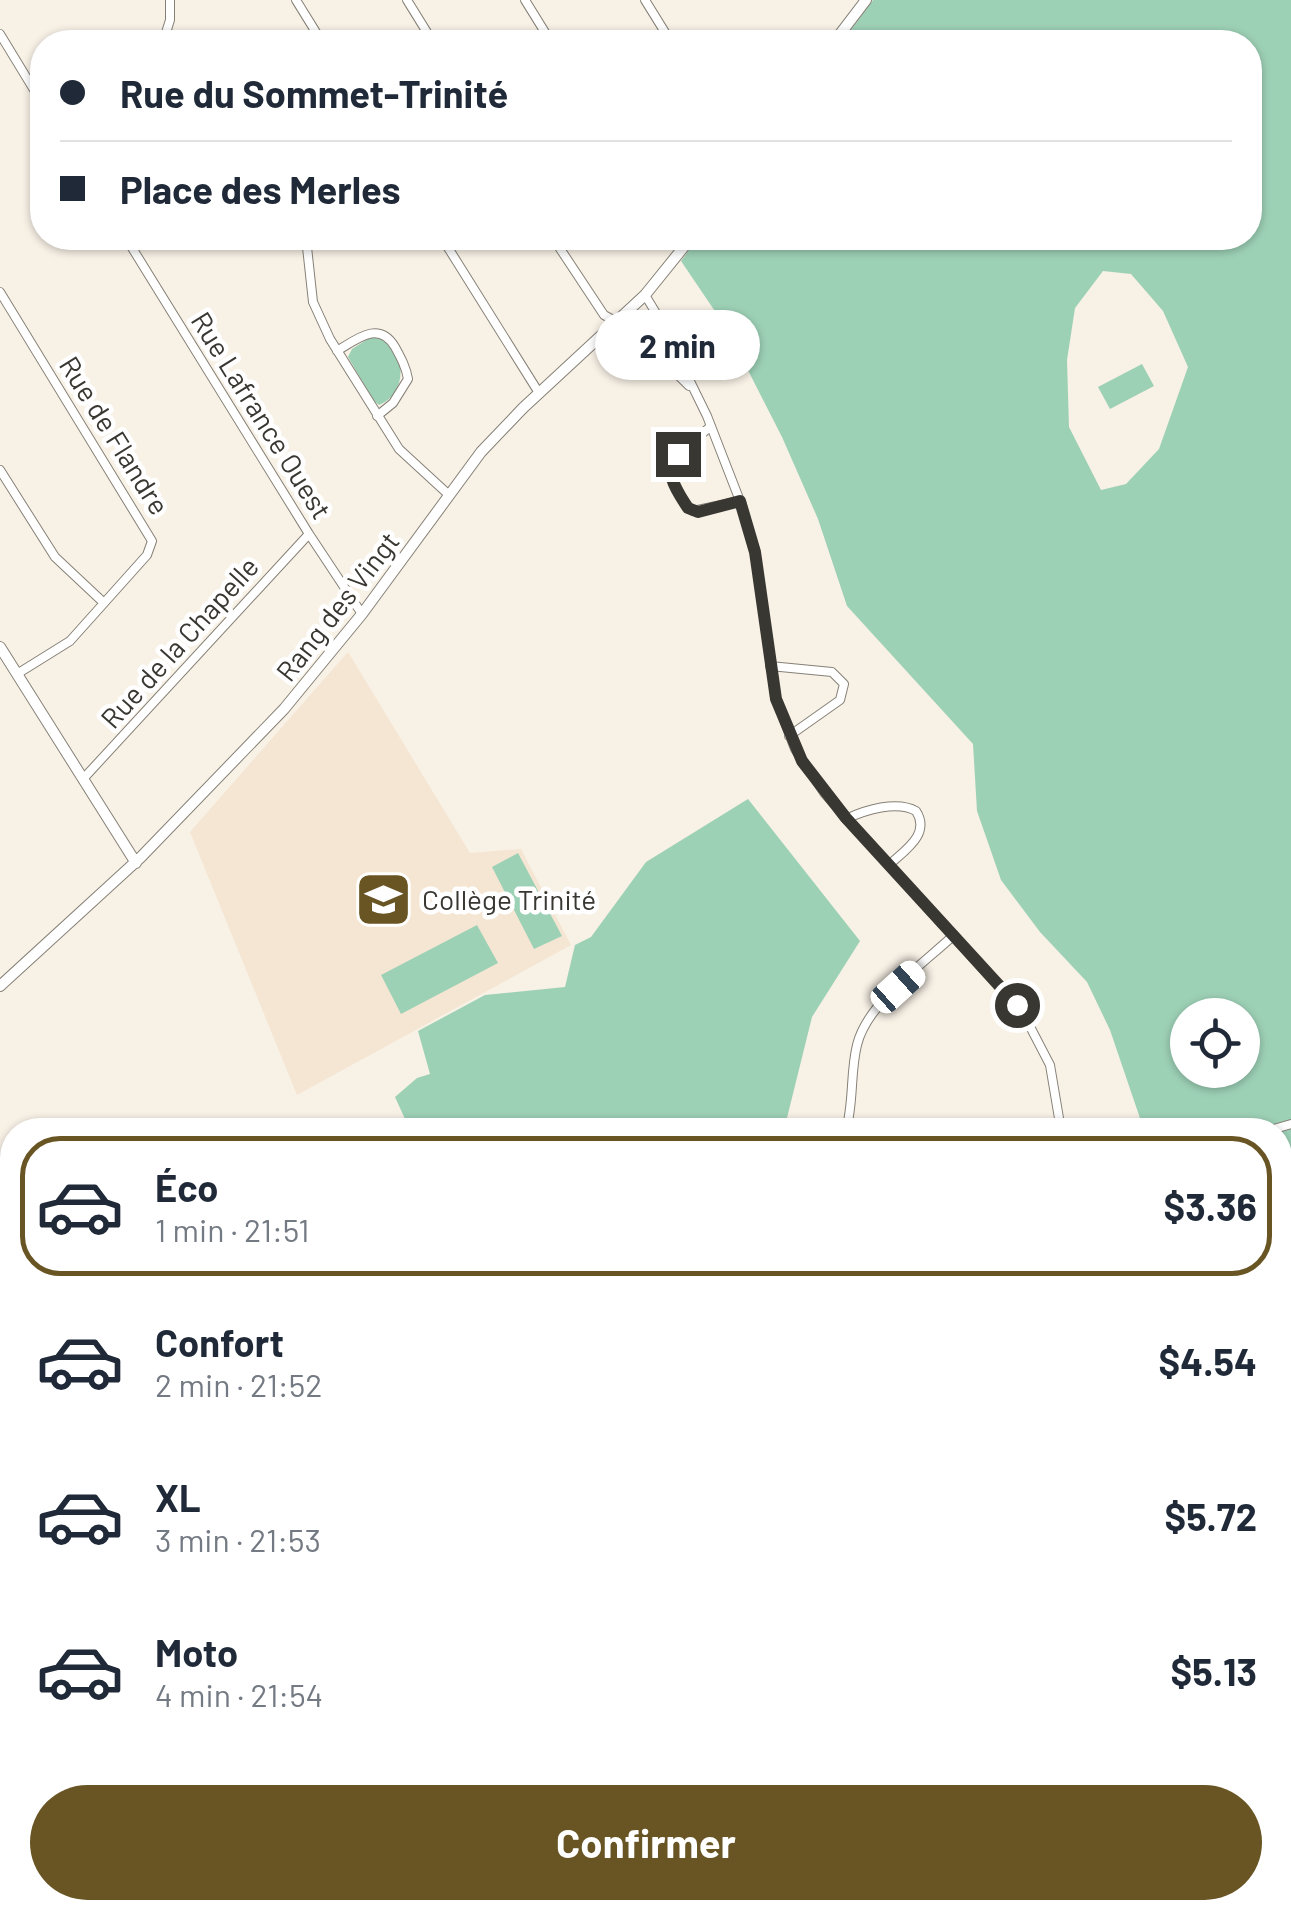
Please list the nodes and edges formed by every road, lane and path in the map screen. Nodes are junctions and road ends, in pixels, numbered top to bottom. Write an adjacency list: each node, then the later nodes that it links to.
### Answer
1 (170, 0): 7 (street)
2 (296, 0): 8 (street)
3 (407, 0): 9 (street)
4 (525, 0): 10 (street)
5 (645, 0): 11 (street)
6 (866, 0): 12 (street)
7 (167, 30)
8 (315, 30)
9 (426, 30)
10 (544, 30)
11 (664, 30)
12 (843, 30)
13 (0, 34): 14 (street)
14 (30, 83)
15 (133, 250): 31 (street, Rue Lafrance Ouest)
16 (308, 250): 23 (street)
17 (450, 250): 24 (street)
18 (562, 250): 22 (street)
19 (681, 250): 21 (street, Rang des Vingt)
20 (0, 292): 32 (street, Rue de Flandre)
21 (645, 295): 22 (street, Rang des Vingt); 25 (street)
22 (615, 323): 24 (street, Rang des Vingt); 25 (street)
23 (337, 351): 26 (street); 26 (street)
24 (539, 392): 29 (street, Rang des Vingt)
25 (698, 398): 27 (street)
26 (377, 416): 29 (street)
27 (711, 426): 30 (street); 30 (street)
28 (0, 470): 32 (street)
29 (449, 495): 33 (street, Rang des Vingt)
30 (740, 501): 35 (street)
31 (309, 534): 33 (street, Rue Lafrance Ouest); 38 (street, Rue de la Chapelle)
32 (104, 603): 36 (street, Rue de Flandre)
33 (362, 614): 40 (street, Rang des Vingt)
34 (0, 646): 36 (street)
35 (770, 666): 37 (street); 37 (street)
36 (17, 674): 38 (street)
37 (789, 736): 39 (street)
38 (82, 780): 40 (street)
39 (846, 818): 41 (street); 41 (street)
40 (136, 863): 43 (street, Rang des Vingt)
41 (889, 865): 42 (street)
42 (954, 935): 44 (street); 45 (street)
43 (0, 986)
44 (847, 1118)
45 (1060, 1118)

